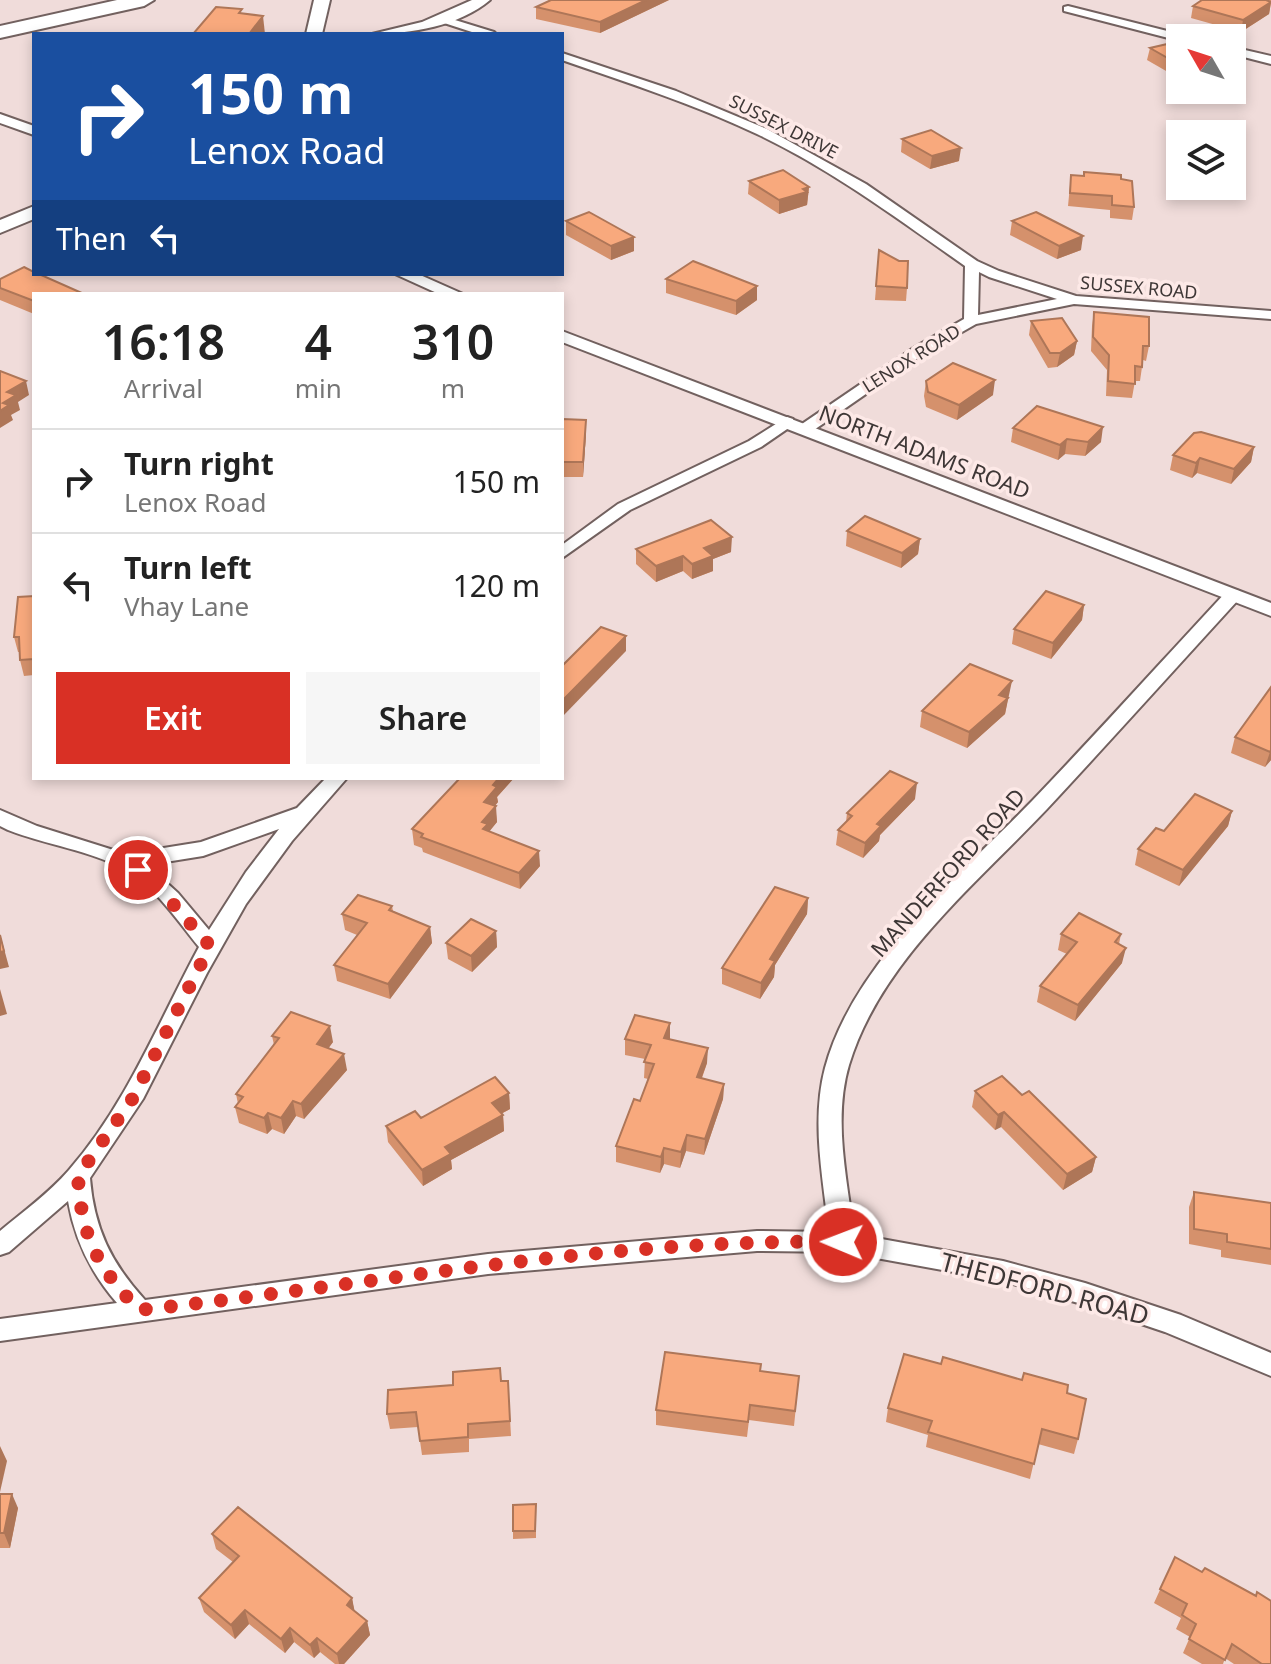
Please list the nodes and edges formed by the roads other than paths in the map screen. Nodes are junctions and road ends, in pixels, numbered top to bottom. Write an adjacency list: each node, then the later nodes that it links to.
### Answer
1 (56, 0): 6 (highway)
2 (144, 0): 8 (highway)
3 (322, 0): 9 (main road)
4 (483, 0): 7 (street)
5 (1068, 9): 12 (street)
6 (0, 12)
7 (442, 19): 10 (street); 11 (street)
8 (0, 32)
9 (314, 32)
10 (387, 32)
11 (484, 32)
12 (1166, 34)
13 (1246, 54): 15 (street)
14 (564, 57): 20 (street, SUSSEX DRIVE)
15 (1271, 60)
16 (0, 118): 17 (street)
17 (32, 130)
18 (32, 213): 19 (main road)
19 (0, 227)
20 (972, 264): 23 (street, SUSSEX ROAD); 25 (street)
21 (408, 276): 22 (street)
22 (449, 292)
23 (1074, 300): 24 (street, SUSSEX ROAD); 25 (street, LENOX ROAD)
24 (1268, 314)
25 (971, 321): 27 (street, LENOX ROAD)
26 (564, 337): 27 (street, NORTH ADAMS ROAD)
27 (796, 426): 28 (street, LENOX ROAD); 29 (street, NORTH ADAMS ROAD)
28 (564, 551)
29 (1233, 595): 30 (street, NORTH ADAMS ROAD); 37 (street, MANDERFORD ROAD)
30 (1271, 610)
31 (335, 780): 32 (street)
32 (301, 814): 34 (street); 35 (street)
33 (0, 817): 34 (street)
34 (124, 861): 35 (street)
35 (210, 946): 36 (street)
36 (78, 1176): 38 (street); 39 (street)
37 (843, 1242): 39 (street, THEDFORD ROAD); 41 (street, THEDFORD ROAD)
38 (0, 1245)
39 (139, 1310): 40 (street, THEDFORD ROAD)
40 (0, 1330)
41 (1271, 1365)

